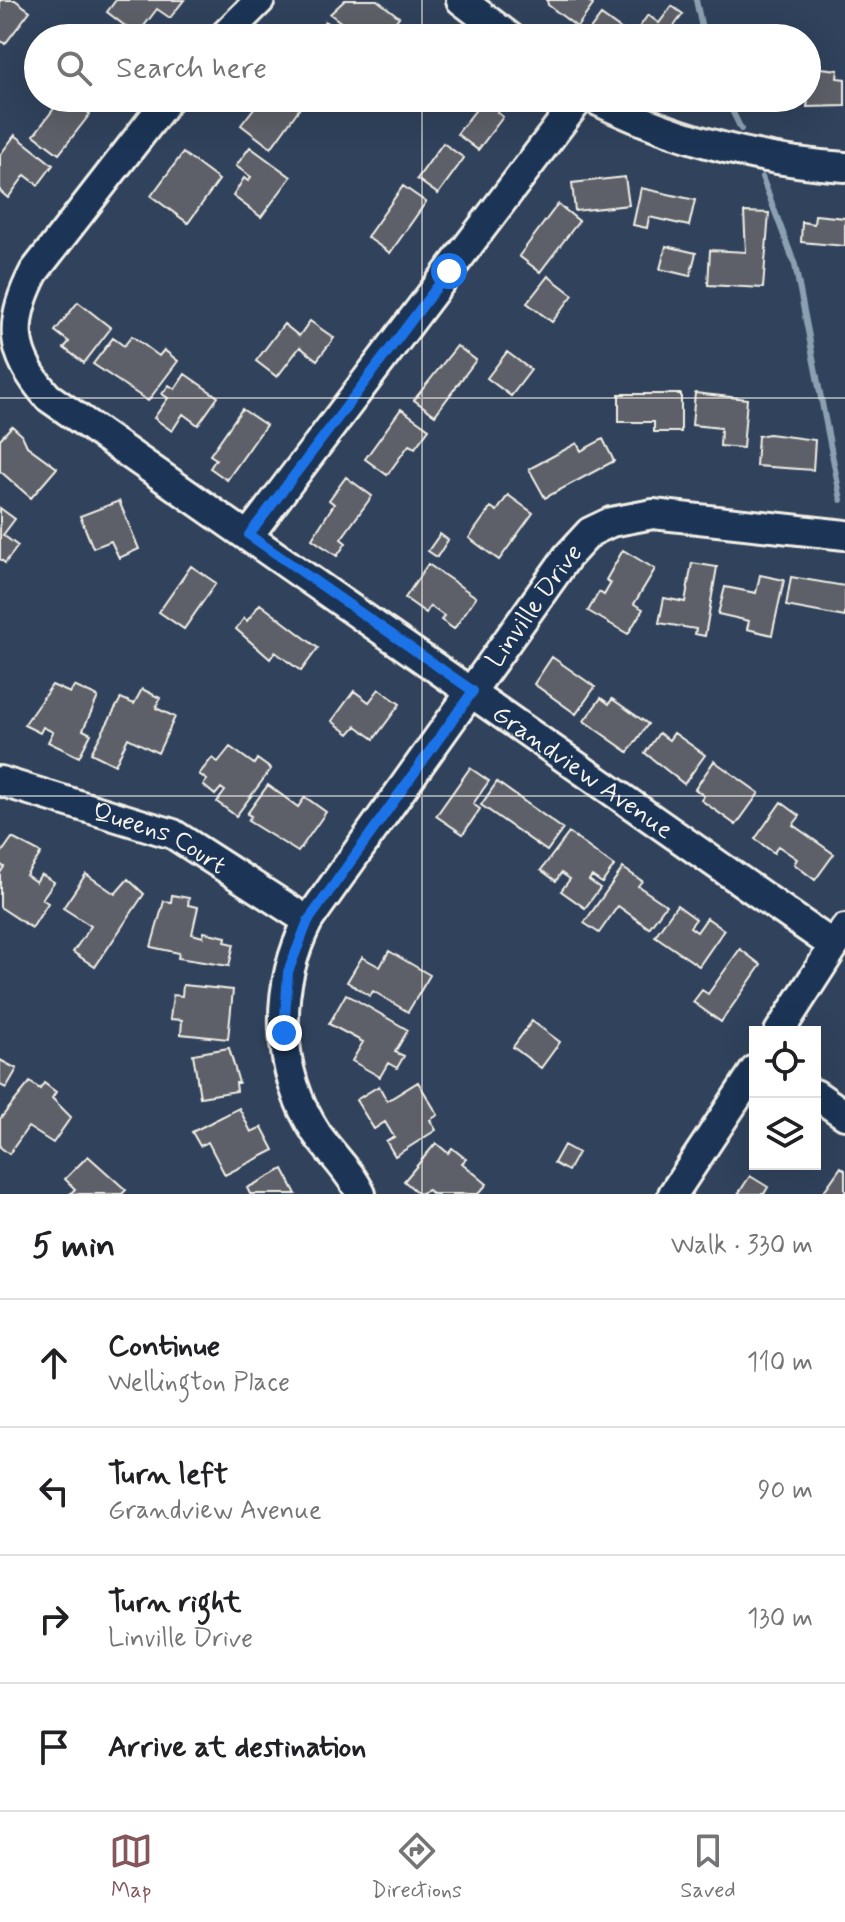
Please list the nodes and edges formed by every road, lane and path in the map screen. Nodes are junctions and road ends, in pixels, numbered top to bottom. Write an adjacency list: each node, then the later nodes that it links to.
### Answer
1 (260, 0): 3 (street)
2 (461, 0): 4 (street)
3 (236, 24)
4 (493, 24)
5 (158, 112): 9 (street, Grandview Avenue)
6 (569, 112): 9 (street)
7 (622, 112): 8 (street)
8 (845, 167)
9 (249, 535): 11 (street, Grandview Avenue)
10 (845, 535): 11 (street, Linville Drive)
11 (473, 691): 13 (street, Linville Drive); 14 (street, Grandview Avenue)
12 (0, 781): 13 (street, Queens Court)
13 (308, 921): 19 (street, Linville Drive)
14 (840, 938): 15 (street)
15 (783, 1026)
16 (749, 1079): 20 (street)
17 (821, 1098): 18 (street)
18 (845, 1115)
19 (361, 1194)
20 (673, 1194)

